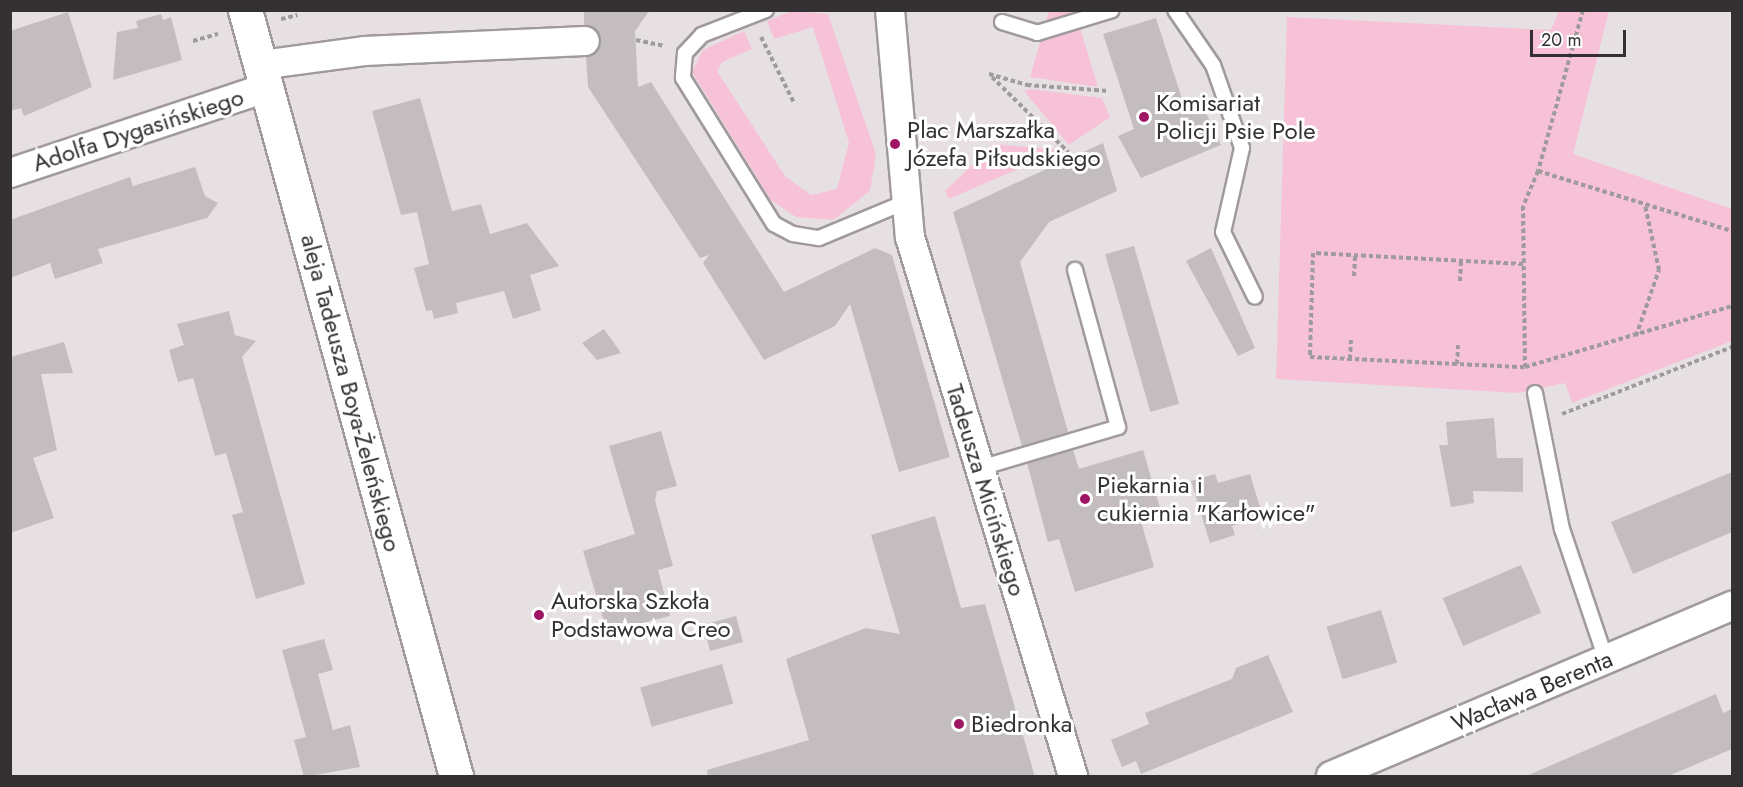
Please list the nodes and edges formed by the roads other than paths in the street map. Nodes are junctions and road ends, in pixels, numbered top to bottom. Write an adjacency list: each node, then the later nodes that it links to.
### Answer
1 (766, 10): 10 (lane)
2 (890, 10): 10 (street)
3 (1112, 10): 6 (lane)
4 (1175, 10): 12 (lane)
5 (234, 22): 8 (street, aleja Tadeusza Boya-Żeleńskiego)
6 (1002, 22)
7 (585, 41): 8 (street, Adolfa Dygasińskiego)
8 (263, 77): 9 (street, Adolfa Dygasińskiego); 17 (street, aleja Tadeusza Boya-Żeleńskiego)
9 (10, 173)
10 (903, 203): 14 (street, Tadeusza Micińskiego)
11 (1075, 270): 14 (lane)
12 (1255, 297)
13 (1535, 393): 16 (lane)
14 (980, 468): 18 (street, Tadeusza Micińskiego)
15 (1732, 606): 16 (street, Wacława Berenta)
16 (1606, 660): 19 (street, Wacława Berenta)
17 (456, 777)
18 (1073, 777)
19 (1331, 777)

